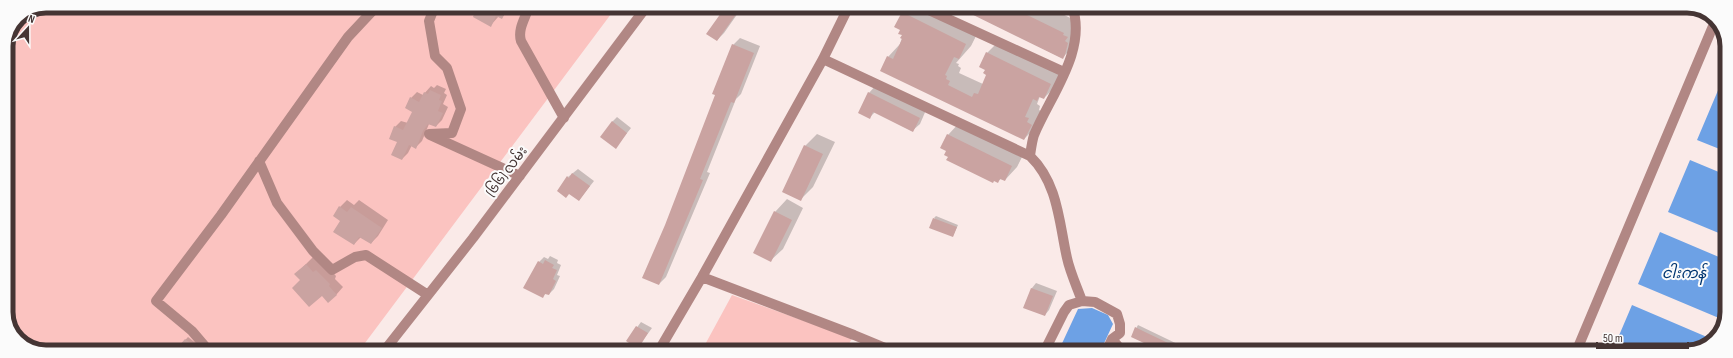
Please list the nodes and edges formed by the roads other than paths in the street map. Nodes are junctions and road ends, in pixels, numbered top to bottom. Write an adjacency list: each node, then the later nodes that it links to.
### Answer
1 (370, 13): 13 (street)
2 (432, 13): 14 (street)
3 (527, 13): 11 (street)
4 (642, 13): 11 (street, (၆၆) လမ်း)
5 (845, 13): 9 (street)
6 (935, 13): 10 (street)
7 (1075, 13): 10 (street)
8 (1713, 26): 26 (street)
9 (824, 59): 12 (street); 15 (street)
10 (1064, 72): 12 (street)
11 (564, 118): 14 (street, (၆၆) လမ်း)
12 (1030, 156): 17 (street)
13 (259, 161): 16 (street); 19 (street)
14 (520, 176): 16 (street, (၆၆) လမ်း)
15 (702, 278): 21 (street); 22 (street)
16 (428, 295): 20 (street, (၆၆) လမ်း)
17 (1082, 301): 18 (street); 23 (street)
18 (1112, 339): 24 (street); 25 (street)
19 (204, 345)
20 (389, 345)
21 (662, 345)
22 (878, 345)
23 (1048, 345)
24 (1109, 345)
25 (1117, 345)
26 (1579, 345)

